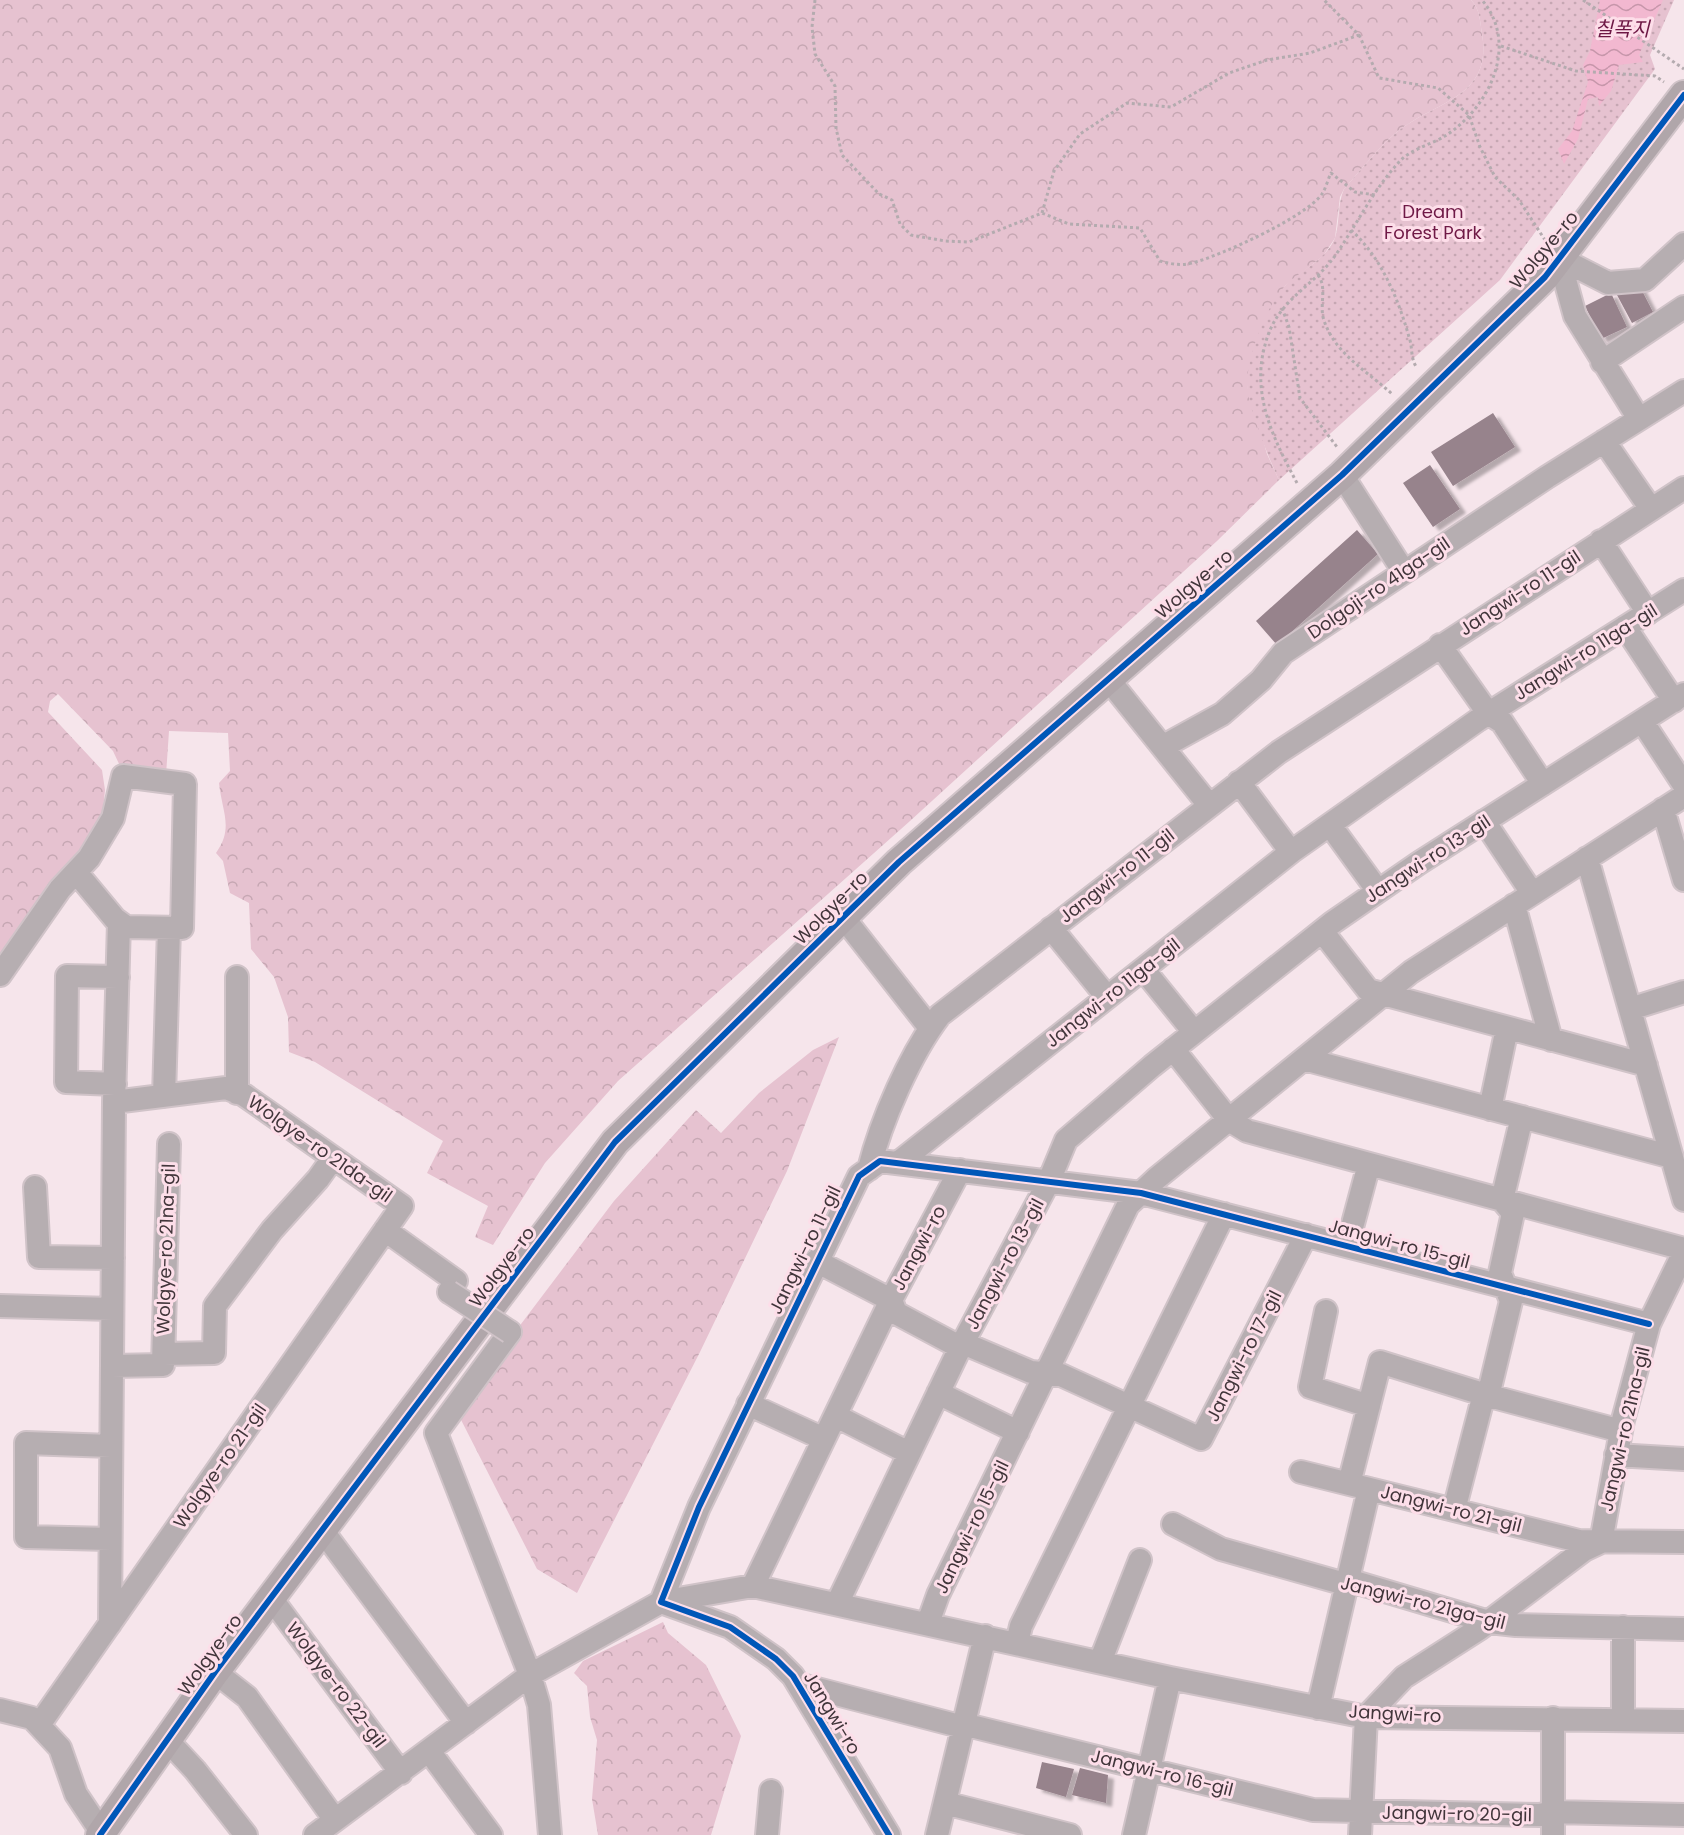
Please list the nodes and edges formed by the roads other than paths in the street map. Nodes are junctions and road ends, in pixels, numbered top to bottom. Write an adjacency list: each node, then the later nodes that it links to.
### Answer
1 (1674, 88): 3 (main road, Wolgye-ro)
2 (1684, 244): 3 (street)
3 (1561, 256): 5 (street, Wolgye-ro); 9 (main road, Wolgye-ro)
4 (1684, 307): 5 (street)
5 (1602, 362): 7 (street, Wolgye-ro)
6 (1684, 392): 7 (street, Dolgoji-ro 41ga-gil)
7 (1639, 419): 8 (street, Dolgoji-ro 41ga-gil)
8 (1604, 441): 11 (street); 13 (street, Dolgoji-ro 41ga-gil)
9 (1347, 470): 13 (street); 18 (main road, Wolgye-ro)
10 (1684, 488): 11 (street, Jangwi-ro 11-gil)
11 (1651, 509): 12 (street, Jangwi-ro 11-gil)
12 (1600, 541): 15 (street, Jangwi-ro 11-gil); 17 (street, Jangwi-ro 11-gil)
13 (1404, 572): 22 (street, Dolgoji-ro 41ga-gil)
14 (1684, 590): 15 (street, Jangwi-ro 11ga-gil)
15 (1648, 613): 16 (street, Jangwi-ro 11ga-gil)
16 (1625, 627): 19 (street, Jangwi-ro 13-gil); 20 (street, Jangwi-ro 11ga-gil)
17 (1440, 645): 20 (street, Jangwi-ro 11-gil); 23 (street, Jangwi-ro 11-gil)
18 (1108, 679): 22 (street); 37 (main road, Wolgye-ro)
19 (1679, 698): 21 (street, Jangwi-ro 13-gil)
20 (1488, 713): 24 (street, Jangwi-ro 11ga-gil); 30 (street, Jangwi-ro 11ga-gil)
21 (1642, 721): 24 (street, Jangwi-ro 13-gil); 25 (street)
22 (1164, 746): 27 (street)
23 (1239, 782): 27 (street, Jangwi-ro 11-gil); 31 (street)
24 (1543, 784): 29 (street, Jangwi-ro 13-gil)
25 (1684, 785)
26 (1684, 796): 28 (street, Jangwi-ro 15-gil)
27 (1209, 805): 40 (street, Jangwi-ro 11-gil)
28 (1663, 809): 32 (street, Jangwi-ro 15-gil); 34 (street)
29 (1484, 821): 35 (street, Jangwi-ro 13-gil); 36 (street)
30 (1329, 825): 31 (street, Jangwi-ro 11ga-gil); 35 (street)
31 (1291, 852): 42 (street, Jangwi-ro 11ga-gil)
32 (1587, 858): 36 (street, Jangwi-ro 15-gil); 49 (street)
33 (76, 872): 38 (street); 39 (street); 43 (street)
34 (1684, 880)
35 (1378, 891): 41 (street, Jangwi-ro 13-gil)
36 (1523, 899): 47 (street, Jangwi-ro 15-gil); 53 (street)
37 (843, 917): 50 (street, Wolgye-ro); 110 (main road, Wolgye-ro)
38 (119, 922): 39 (street); 44 (street)
39 (169, 928): 59 (street)
40 (1051, 928): 48 (street); 50 (street, Jangwi-ro 11-gil)
41 (1322, 931): 47 (street); 52 (street, Jangwi-ro 13-gil)
42 (1143, 969): 48 (street, Jangwi-ro 11ga-gil); 52 (street)
43 (0, 975)
44 (118, 977): 57 (street); 57 (street)
45 (237, 977): 58 (street, Wolgye-ro 21da-gil)
46 (1684, 992): 49 (street)
47 (1382, 996): 51 (street); 55 (street, Jangwi-ro 15-gil)
48 (1107, 998): 66 (street, Jangwi-ro 11ga-gil)
49 (1630, 1009): 56 (street)
50 (930, 1028): 68 (street, Jangwi-ro 11-gil)
51 (1507, 1029): 53 (street); 60 (street)
52 (1194, 1032): 54 (street, Jangwi-ro 13-gil)
53 (1551, 1040): 56 (street)
54 (1173, 1049): 62 (street); 70 (street, Jangwi-ro 13-gil)
55 (1304, 1059): 60 (street); 62 (street, Jangwi-ro 15-gil)
56 (1646, 1065): 64 (street)
57 (115, 1093): 59 (street, Wolgye-ro 21da-gil); 81 (street)
58 (237, 1093): 59 (street, Wolgye-ro 21da-gil); 65 (street, Wolgye-ro 21da-gil)
59 (165, 1096)
60 (1490, 1108): 61 (street)
61 (1522, 1117): 64 (street); 73 (street)
62 (1229, 1120): 67 (street); 72 (street, Jangwi-ro 15-gil)
63 (169, 1144): 90 (street, Wolgye-ro 21na-gil)
64 (1672, 1157): 74 (street)
65 (333, 1158): 75 (street, Wolgye-ro 21da-gil); 90 (street, Wolgye-ro 21na-gil)
66 (898, 1163): 68 (street); 69 (street)
67 (1368, 1164): 73 (street); 79 (street, Jangwi-ro 15-gil)
68 (869, 1169): 82 (street, Jangwi-ro 11-gil)
69 (960, 1170): 70 (street); 84 (street, Jangwi-ro)
70 (1049, 1181): 72 (street); 89 (street, Jangwi-ro 13-gil)
71 (35, 1187): 81 (street)
72 (1141, 1193): 76 (street, Jangwi-ro 15-gil); 92 (street, Jangwi-ro 15-gil)
73 (1502, 1200): 80 (street); 83 (street)
74 (1684, 1200)
75 (402, 1206): 77 (street, Wolgye-ro 21-gil)
76 (1224, 1214): 78 (street, Jangwi-ro 15-gil); 96 (street)
77 (385, 1230): 122 (street, Wolgye-ro 21-gil); 129 (street, Wolgye-ro, bridge)
78 (1306, 1235): 79 (street, Jangwi-ro 15-gil); 96 (street, Jangwi-ro 17-gil)
79 (1347, 1246): 83 (street, Jangwi-ro 15-gil)
80 (1684, 1250): 88 (street, Jangwi-ro 21na-gil)
81 (113, 1258): 86 (street)
82 (816, 1260): 84 (street, Jangwi-ro 11-gil); 95 (street, Jangwi-ro 11-gil)
83 (1507, 1287): 88 (street, Jangwi-ro 15-gil); 94 (street)
84 (891, 1300): 89 (street, Jangwi-ro 13-gil); 98 (street, Jangwi-ro)
85 (0, 1306): 86 (street)
86 (112, 1309): 91 (street)
87 (1326, 1311): 97 (street)
88 (1650, 1324): 99 (street, Jangwi-ro 21na-gil)
89 (963, 1343): 92 (street); 93 (street, Jangwi-ro 13-gil)
90 (164, 1354): 91 (street, Wolgye-ro 21na-gil)
91 (112, 1366): 102 (street)
92 (1047, 1372): 96 (street); 100 (street, Jangwi-ro 15-gil)
93 (938, 1393): 100 (street); 103 (street, Jangwi-ro 13-gil)
94 (1486, 1395): 97 (street); 99 (street); 108 (street)
95 (748, 1404): 101 (street); 118 (street, Jangwi-ro 11-gil)
96 (1129, 1406): 126 (street)
97 (1369, 1406): 107 (street)
98 (836, 1416): 101 (street, Jangwi-ro); 103 (street)
99 (1621, 1431): 104 (street, Jangwi-ro 21na-gil)
100 (1018, 1432): 121 (street, Jangwi-ro 15-gil)
101 (824, 1439): 116 (street, Jangwi-ro)
102 (111, 1446): 111 (street); 111 (street)
103 (909, 1453): 119 (street, Jangwi-ro 13-gil)
104 (1616, 1455): 105 (street); 112 (street, Jangwi-ro 21na-gil)
105 (1684, 1459)
106 (1301, 1472): 107 (street, Jangwi-ro 21-gil)
107 (1359, 1486): 108 (street, Jangwi-ro 21-gil); 115 (street)
108 (1454, 1510): 112 (street, Jangwi-ro 21-gil)
109 (1173, 1524): 115 (street, Jangwi-ro 21ga-gil)
110 (322, 1530): 117 (main road, Wolgye-ro); 138 (street)
111 (110, 1539): 122 (street)
112 (1600, 1542): 113 (street, Jangwi-ro 21-gil); 120 (street)
113 (1684, 1542)
114 (1140, 1560): 127 (street)
115 (1347, 1582): 120 (street, Jangwi-ro 21ga-gil); 132 (street)
116 (753, 1586): 118 (street, Jangwi-ro); 119 (street, Jangwi-ro)
117 (271, 1598): 128 (main road, Wolgye-ro); 144 (street, Wolgye-ro 22-gil)
118 (661, 1602): 129 (street, Jangwi-ro); 131 (street, Jangwi-ro)
119 (837, 1604): 121 (street, Jangwi-ro)
120 (1489, 1622): 123 (street, Jangwi-ro 21ga-gil); 134 (street)
121 (928, 1623): 125 (street, Jangwi-ro)
122 (110, 1624): 139 (street, Wolgye-ro 21-gil)
123 (1623, 1628): 124 (street, Jangwi-ro 21ga-gil); 136 (street)
124 (1684, 1629)
125 (985, 1636): 126 (street, Jangwi-ro); 140 (street)
126 (1017, 1643): 127 (street, Jangwi-ro)
127 (1100, 1662): 130 (street, Jangwi-ro)
128 (215, 1672): 141 (main road, Wolgye-ro); 150 (street, Wolgye-ro)
129 (530, 1675): 138 (street, Jangwi-ro); 155 (street)
130 (1170, 1678): 132 (street, Jangwi-ro); 143 (street)
131 (798, 1684): 140 (street, Jangwi-ro); 157 (street, Jangwi-ro)
132 (1318, 1707): 134 (street, Jangwi-ro)
133 (0, 1710): 139 (street)
134 (1366, 1717): 135 (street, Jangwi-ro); 147 (street, Jangwi-ro 20-gil)
135 (1553, 1718): 136 (street, Jangwi-ro); 148 (street)
136 (1623, 1720): 137 (street, Jangwi-ro)
137 (1684, 1721)
138 (466, 1723): 142 (street, Jangwi-ro)
139 (39, 1725): 152 (street)
140 (963, 1727): 143 (street, Jangwi-ro 16-gil); 146 (street)
141 (167, 1740): 152 (main road, Wolgye-ro); 153 (street)
142 (429, 1751): 144 (street, Jangwi-ro); 151 (street)
143 (1150, 1770): 147 (street, Jangwi-ro 16-gil); 160 (street)
144 (401, 1773): 150 (street, Jangwi-ro)
145 (771, 1791): 156 (street)
146 (945, 1803): 158 (street); 159 (street)
147 (1361, 1812): 148 (street, Jangwi-ro 20-gil); 161 (street, Jangwi-ro 20-gil)
148 (1553, 1812): 149 (street, Jangwi-ro 20-gil); 162 (street)
149 (1684, 1815)
150 (335, 1820): 154 (street, Jangwi-ro)
151 (485, 1833)
152 (101, 1834)
153 (246, 1835)
154 (315, 1835)
155 (550, 1835)
156 (767, 1835)
157 (889, 1835)
158 (937, 1835)
159 (1070, 1835)
160 (1134, 1835)
161 (1359, 1835)
162 (1553, 1835)

